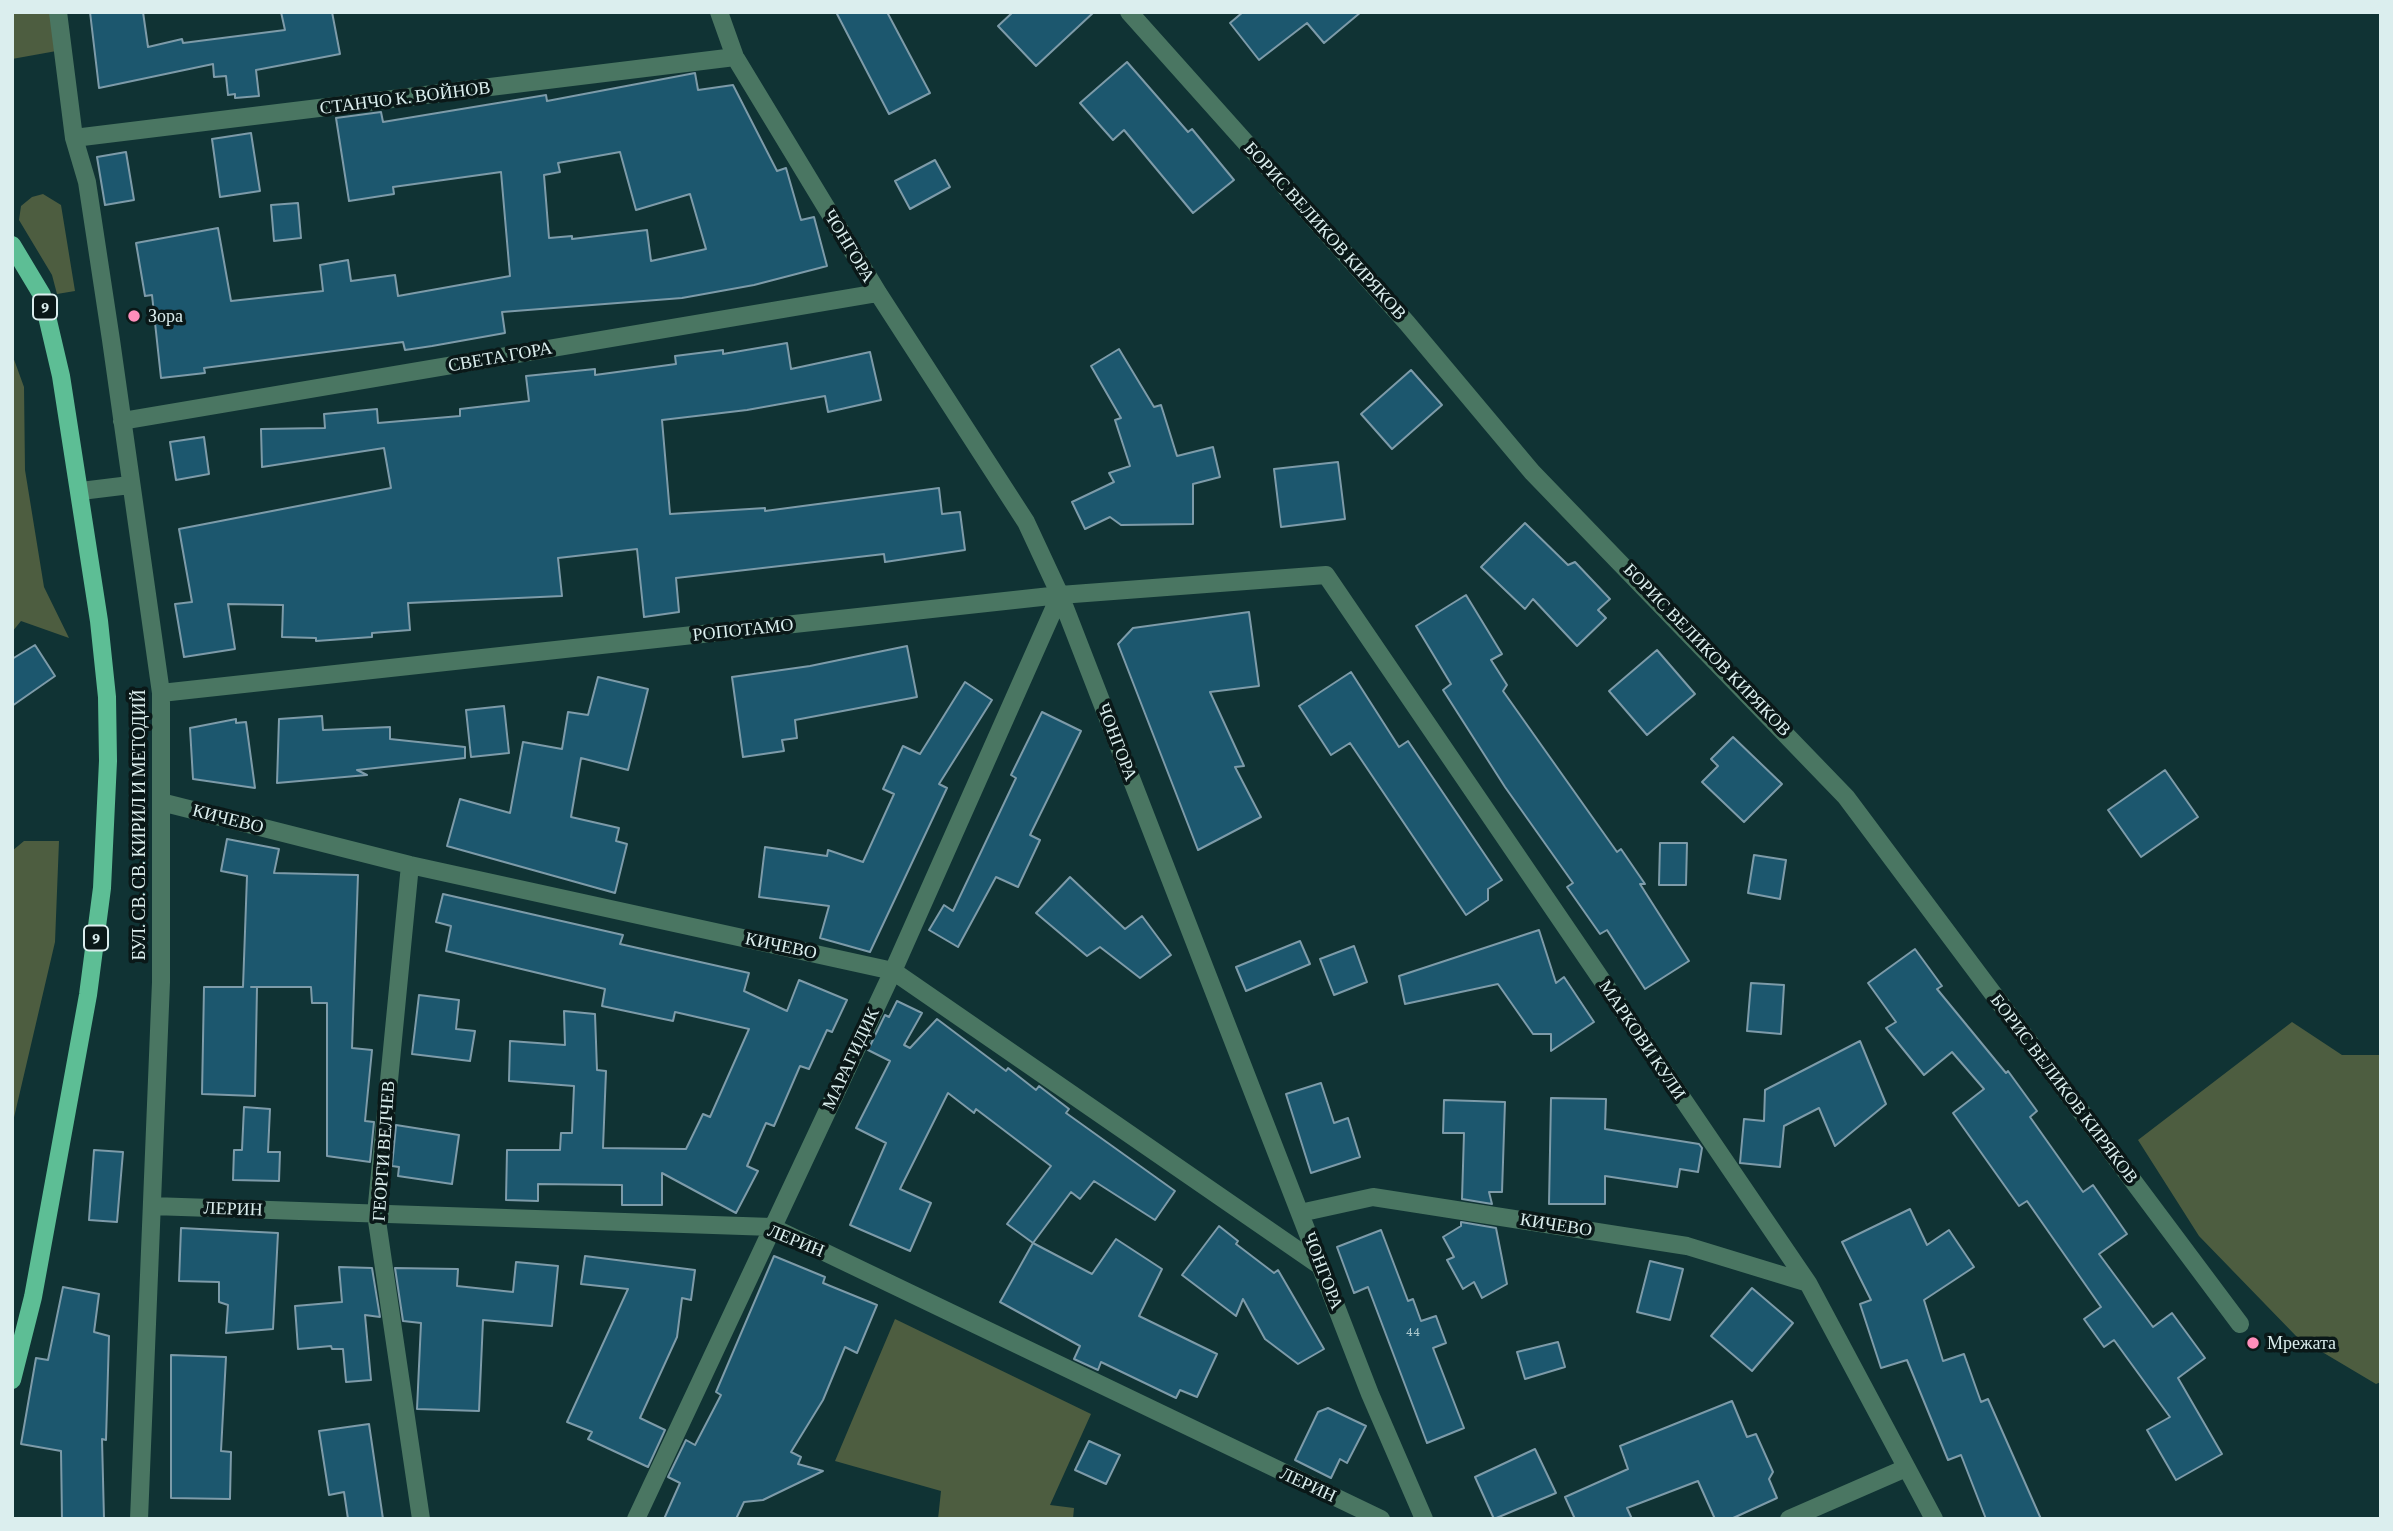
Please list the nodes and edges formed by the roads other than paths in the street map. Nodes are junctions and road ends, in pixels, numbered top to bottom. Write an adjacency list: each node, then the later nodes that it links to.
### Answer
1 (58, 12): 5 (street, БУЛ. СВ. СВ. КИРИЛ И МЕТОДИЙ)
2 (719, 12): 4 (street, ЧОНГОРА)
3 (1129, 12): 23 (street, БОРИС ВЕЛИКОВ КИРЯКОВ)
4 (735, 57): 5 (street, СТАНЧО К. ВОЙНОВ); 7 (street, ЧОНГОРА)
5 (74, 138): 8 (street, БУЛ. СВ. СВ. КИРИЛ И МЕТОДИЙ)
6 (12, 245): 10 (main road, БУЛ. СВ. СВ. КИРИЛ И МЕТОДИЙ / 9)
7 (878, 293): 8 (street, СВЕТА ГОРА); 12 (street, ЧОНГОРА)
8 (122, 421): 9 (street, БУЛ. СВ. СВ. КИРИЛ И МЕТОДИЙ)
9 (130, 485): 10 (street); 13 (street, БУЛ. СВ. СВ. КИРИЛ И МЕТОДИЙ)
10 (81, 491): 24 (main road, БУЛ. СВ. СВ. КИРИЛ И МЕТОДИЙ / 9)
11 (1326, 575): 12 (street, РОПОТАМО); 22 (street, МАРКОВИ КУЛИ)
12 (1060, 596): 13 (street, РОПОТАМО); 16 (street, МАРАГИДИК); 18 (street, ЧОНГОРА)
13 (161, 693): 14 (street, БУЛ. СВ. СВ. КИРИЛ И МЕТОДИЙ)
14 (162, 802): 15 (street, КИЧЕВО); 17 (street, БУЛ. СВ. СВ. КИРИЛ И МЕТОДИЙ)
15 (410, 865): 16 (street, КИЧЕВО); 19 (street, ГЕОРГИ ВЕЛЧЕВ)
16 (893, 971): 20 (street, МАРАГИДИК); 21 (street, КИЧЕВО)
17 (152, 1206): 19 (street, ЛЕРИН); 26 (street, БУЛ. СВ. СВ. КИРИЛ И МЕТОДИЙ)
18 (1300, 1213): 21 (street, ЧОНГОРА); 22 (street, КИЧЕВО)
19 (376, 1214): 20 (street, ЛЕРИН); 27 (street, ГЕОРГИ ВЕЛЧЕВ)
20 (772, 1227): 28 (street, МАРАГИДИК); 29 (street, ЛЕРИН)
21 (1322, 1268): 30 (street, ЧОНГОРА)
22 (1808, 1283): 25 (street, МАРКОВИ КУЛИ)
23 (2240, 1324)
24 (12, 1380)
25 (1906, 1468): 31 (street); 32 (street, МАРКОВИ КУЛИ)
26 (139, 1519)
27 (421, 1519)
28 (636, 1519)
29 (1381, 1519)
30 (1423, 1519)
31 (1789, 1519)
32 (1934, 1519)

